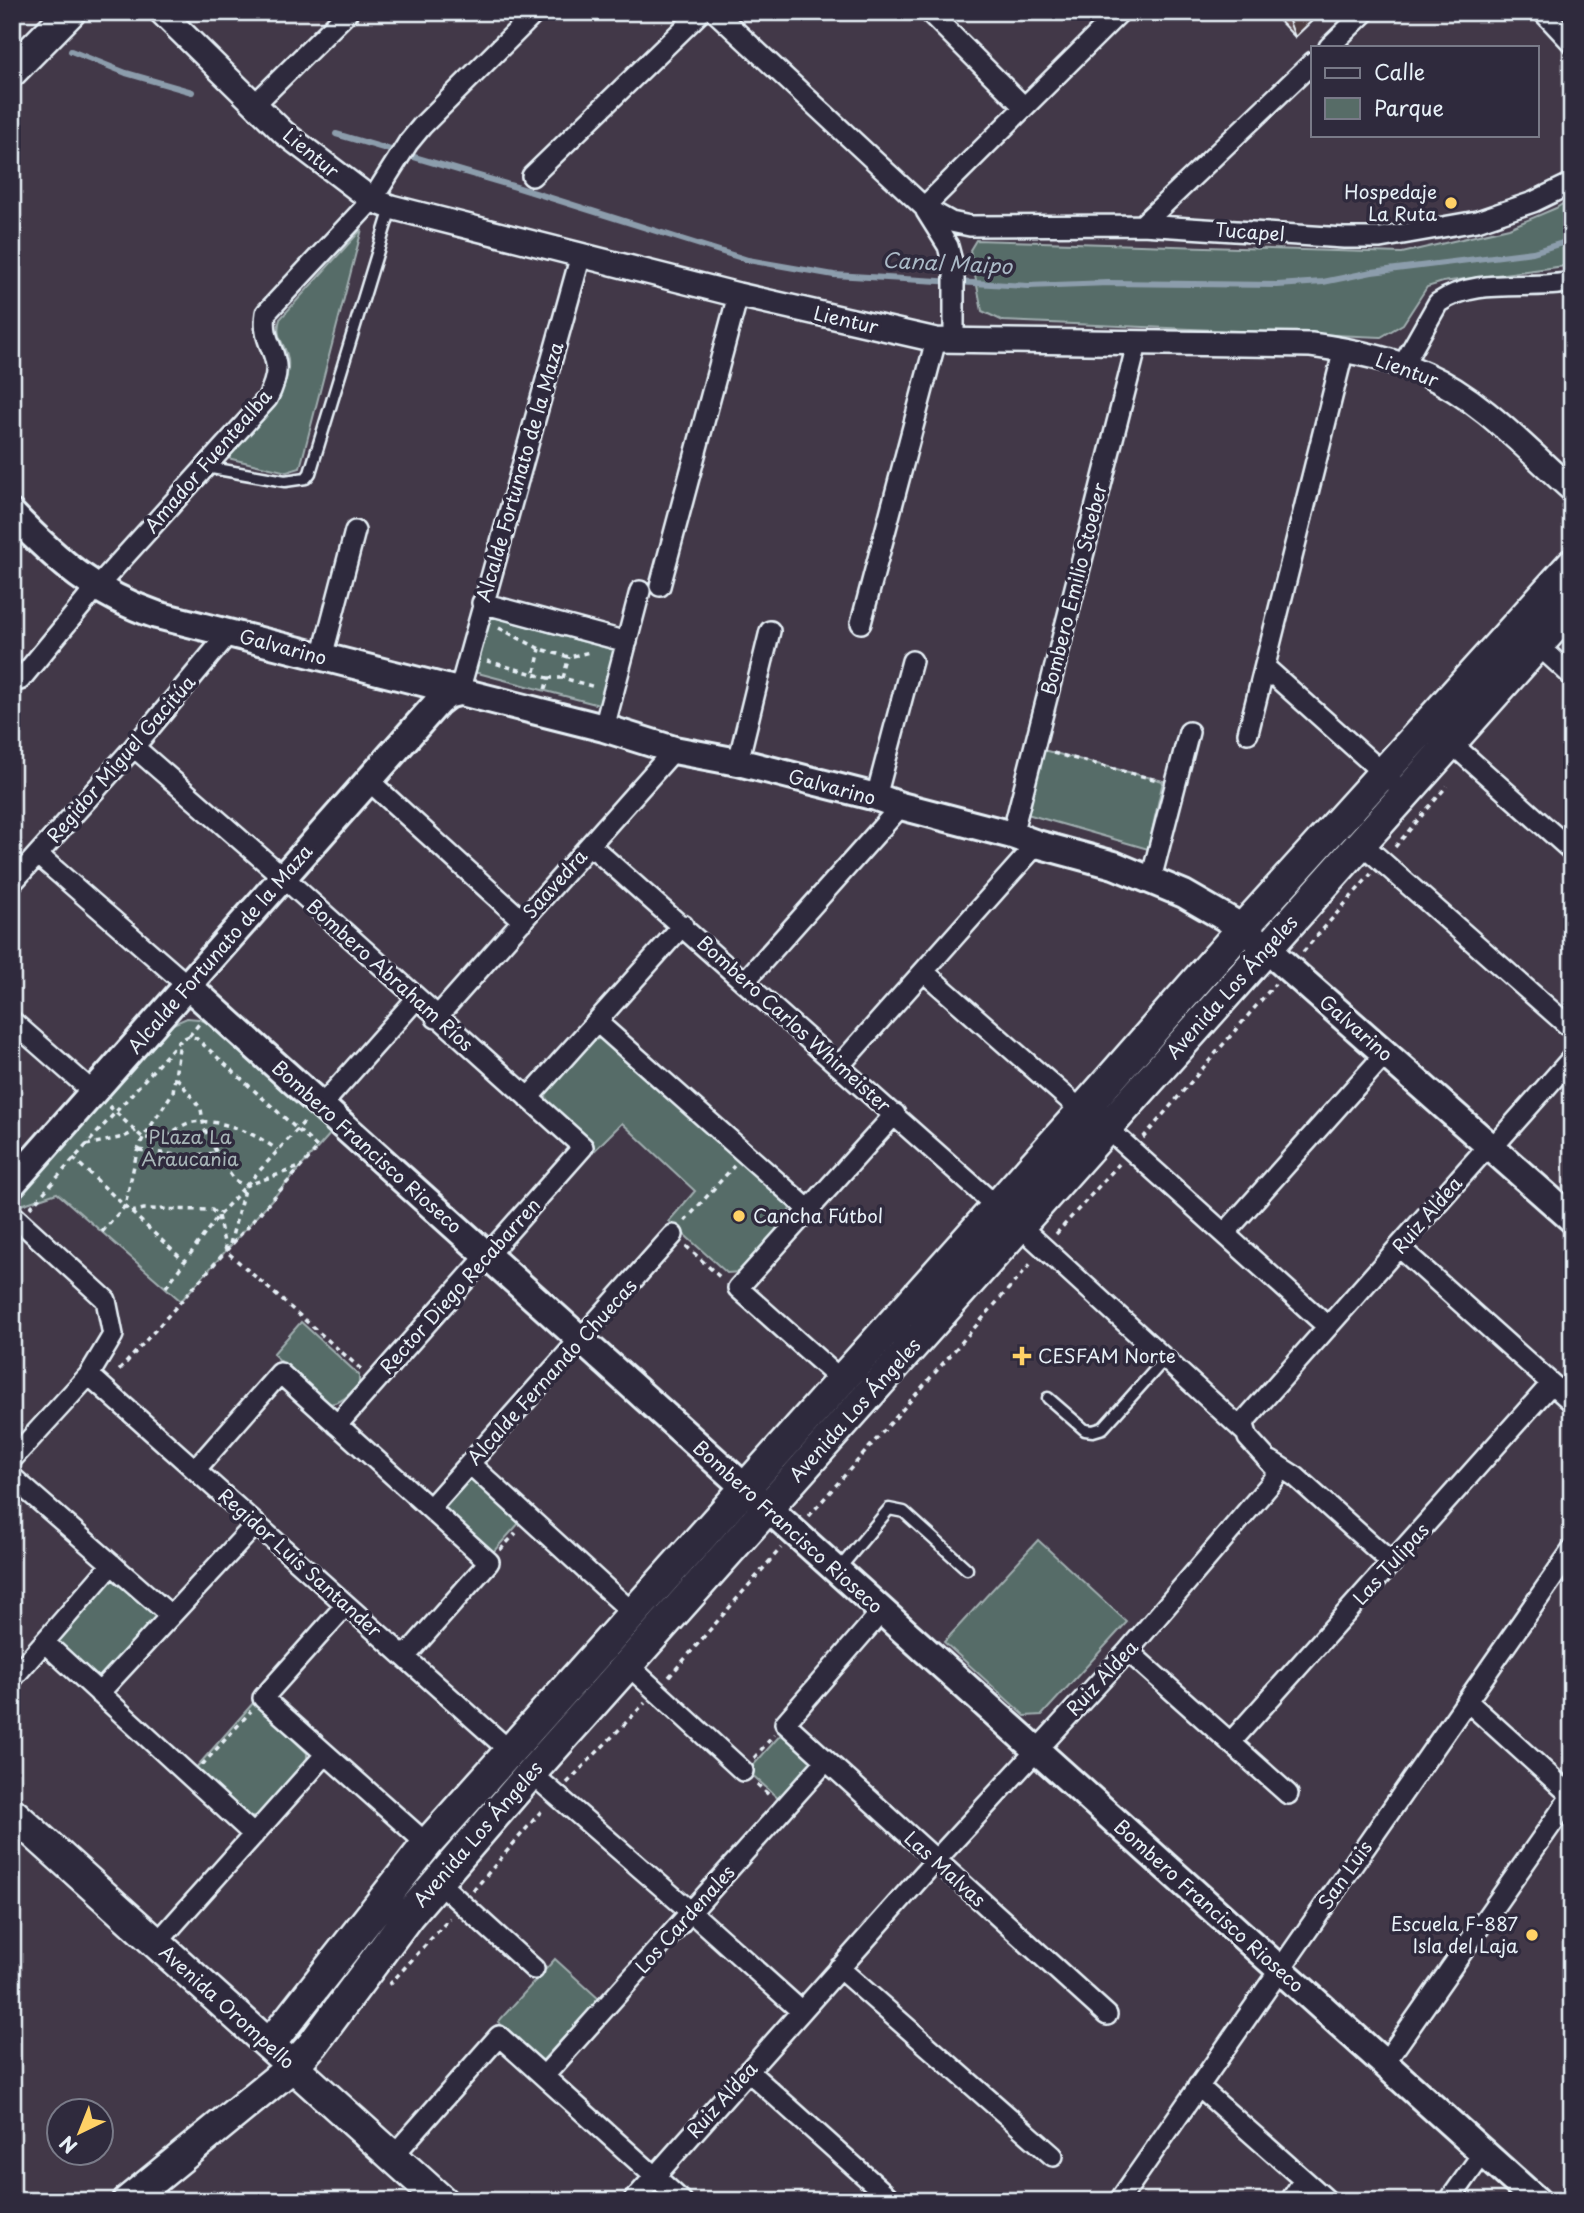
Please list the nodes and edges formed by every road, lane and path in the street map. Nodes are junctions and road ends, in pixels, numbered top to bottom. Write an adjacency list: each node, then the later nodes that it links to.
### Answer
1 (70, 12): 14 (main road)
2 (161, 12): 15 (street, Lientur)
3 (348, 12): 15 (street)
4 (536, 12): 19 (street)
5 (701, 12): 17 (street)
6 (715, 12): 20 (street, Tucapel)
7 (929, 12): 16 (street)
8 (1120, 12): 16 (street)
9 (1366, 12): 12 (street)
10 (1543, 12): 11 (street)
11 (1572, 43)
12 (1330, 46)
13 (1311, 64): 21 (street)
14 (12, 71)
15 (255, 104): 19 (street, Lientur)
16 (1024, 107): 20 (street)
17 (532, 176)
18 (1572, 183): 21 (street, Tucapel)
19 (382, 204): 22 (street, Lientur); 29 (street, Amador Fuentealba); 29 (lane)
20 (924, 207): 21 (street, Tucapel); 25 (street, Tucapel)
21 (1142, 225)
22 (581, 255): 24 (street, Lientur); 37 (street, Alcalde Fortunato de la Maza)
23 (1572, 282): 28 (street)
24 (738, 295): 25 (street, Lientur); 34 (street)
25 (945, 340): 26 (street, Lientur); 39 (street, Tucapel)
26 (1137, 344): 27 (street, Lientur); 64 (street, Bombero Emilio Stoeber)
27 (1344, 349): 28 (street, Lientur); 49 (street)
28 (1403, 365): 30 (street, Lientur)
29 (206, 467): 35 (street, Amador Fuentealba)
30 (1572, 489)
31 (12, 514): 35 (main road, Galvarino)
32 (355, 531): 46 (street)
33 (1572, 564): 68 (main road, Avenida Los Ángeles)
34 (660, 586)
35 (96, 588): 41 (main road, Galvarino); 54 (street, Amador Fuentealba)
36 (640, 591): 42 (street)
37 (482, 603): 42 (street); 47 (street, Alcalde Fortunato de la Maza)
38 (1572, 607): 43 (main road, Avenida Los Ángeles)
39 (861, 623)
40 (770, 631): 67 (street)
41 (229, 633): 46 (main road, Galvarino); 63 (street, Regidor Miguel Gacitúa)
42 (627, 642): 57 (street)
43 (1538, 645): 51 (street); 66 (main road, Avenida Los Ángeles)
44 (540, 649): 50 (path)
45 (569, 656): 53 (path)
46 (323, 657): 55 (main road, Galvarino)
47 (468, 659): 50 (path); 56 (street, Alcalde Fortunato de la Maza)
48 (912, 661): 72 (street)
49 (1265, 667): 62 (street); 68 (street)
50 (535, 672): 52 (path)
51 (1572, 676)
52 (548, 678): 53 (path); 59 (path)
53 (563, 678): 57 (path)
54 (20, 680)
55 (420, 682): 56 (main road, Galvarino); 58 (main road)
56 (459, 692): 58 (main road, Alcalde Fortunato de la Maza); 59 (main road, Galvarino)
57 (614, 692): 60 (street)
58 (428, 713): 69 (main road, Alcalde Fortunato de la Maza)
59 (542, 713): 60 (main road, Galvarino)
60 (604, 728): 65 (main road, Galvarino)
61 (1189, 732): 70 (street)
62 (1248, 733)
63 (134, 747): 79 (street, Regidor Miguel Gacitúa); 80 (street, Bombero Abraham Ríos)
64 (1034, 748): 70 (path); 74 (street, Bombero Emilio Stoeber)
65 (674, 750): 67 (main road, Galvarino); 76 (street, Saavedra)
66 (1460, 751): 71 (main road, Avenida Los Ángeles); 77 (street); 78 (path)
67 (738, 762): 72 (main road, Galvarino)
68 (1383, 773): 71 (street); 85 (main road, Avenida Los Ángeles)
69 (368, 780): 80 (main road, Alcalde Fortunato de la Maza); 83 (street)
70 (1175, 784): 81 (street)
71 (1405, 793): 78 (main road, Avenida Los Ángeles)
72 (876, 797): 73 (main road, Galvarino)
73 (901, 806): 74 (main road, Galvarino); 88 (street)
74 (1012, 835): 75 (main road, Galvarino)
75 (1037, 844): 81 (main road, Galvarino); 87 (street)
76 (590, 845): 83 (street, Saavedra); 84 (street, Bombero Carlos Whimeister)
77 (1572, 851)
78 (1372, 852): 86 (main road, Avenida Los Ángeles); 86 (path); 94 (street)
79 (38, 855): 82 (street, Regidor Miguel Gacitúa); 89 (street, Bombero Francisco Rioseco)
80 (283, 877): 89 (main road, Alcalde Fortunato de la Maza); 90 (street, Bombero Abraham Ríos)
81 (1151, 879): 85 (main road, Galvarino)
82 (12, 883)
83 (523, 921): 91 (street, Saavedra)
84 (683, 925): 88 (street, Bombero Carlos Whimeister); 93 (street)
85 (1242, 928): 86 (main road, Galvarino); 103 (main road, Avenida Los Ángeles)
86 (1277, 959): 96 (main road, Galvarino); 107 (main road, Avenida Los Ángeles); 116 (path)
87 (924, 972): 98 (street); 103 (street)
88 (745, 981): 98 (street, Bombero Carlos Whimeister)
89 (187, 985): 100 (main road, Alcalde Fortunato de la Maza); 102 (main road, Bombero Francisco Rioseco)
90 (417, 998): 91 (street, Bombero Abraham Ríos); 102 (street)
91 (436, 1018): 101 (street, Bombero Abraham Ríos)
92 (12, 1021): 100 (street)
93 (597, 1022): 101 (street); 118 (street)
94 (1572, 1029)
95 (180, 1040): 99 (path); 104 (path); 108 (path)
96 (1385, 1054): 112 (main road, Galvarino); 132 (street)
97 (1572, 1058): 112 (street, Ruiz Aldea)
98 (840, 1065): 105 (street, Bombero Carlos Whimeister)
99 (177, 1078): 106 (path); 110 (path)
100 (94, 1093): 104 (path); 121 (main road, Alcalde Fortunato de la Maza)
101 (528, 1098): 113 (street, Bombero Abraham Ríos)
102 (321, 1106): 108 (path); 137 (main road, Bombero Francisco Rioseco)
103 (1082, 1111): 124 (main road, Avenida Los Ángeles)
104 (115, 1112): 109 (path); 111 (path)
105 (895, 1114): 124 (street, Bombero Carlos Whimeister); 125 (street)
106 (203, 1122): 110 (path); 115 (path); 117 (path)
107 (1107, 1128): 116 (street); 130 (main road, Avenida Los Ángeles)
108 (296, 1129): 115 (path); 120 (path)
109 (136, 1131): 110 (path); 111 (path)
110 (143, 1138): 114 (path)
111 (84, 1146): 119 (path)
112 (1491, 1146): 128 (main road, Galvarino); 134 (street, Ruiz Aldea)
113 (583, 1147): 137 (street, Rector Diego Recabarren)
114 (138, 1149): 117 (path); 123 (path)
115 (277, 1150): 122 (path)
116 (1132, 1150): 132 (street); 135 (path)
117 (216, 1153): 122 (path)
118 (746, 1153): 125 (street); 133 (path)
119 (73, 1158): 123 (path); 129 (path)
120 (302, 1166): 122 (path); 136 (path)
121 (12, 1184)
122 (245, 1186): 127 (path); 136 (path)
123 (125, 1206): 126 (path); 131 (path)
124 (996, 1206): 144 (main road, Avenida Los Ángeles)
125 (809, 1210): 140 (street)
126 (131, 1212): 127 (path); 138 (path)
127 (218, 1216): 136 (path); 138 (path)
128 (1572, 1219)
129 (14, 1220): 145 (street)
130 (1020, 1226): 135 (street); 157 (main road, Avenida Los Ángeles)
131 (102, 1231)
132 (1225, 1233): 141 (street)
133 (673, 1235): 140 (path); 142 (street, Alcalde Fernando Chuecas)
134 (1399, 1247): 141 (street, Ruiz Aldea); 147 (street)
135 (1044, 1248): 143 (street); 161 (path)
136 (228, 1249): 145 (path); 146 (path)
137 (487, 1255): 142 (main road, Bombero Francisco Rioseco); 146 (street, Rector Diego Recabarren)
138 (184, 1262): 139 (path)
139 (166, 1287)
140 (738, 1288): 144 (street)
141 (1328, 1327): 151 (street, Ruiz Aldea)
142 (581, 1340): 154 (street, Alcalde Fernando Chuecas); 157 (main road, Bombero Francisco Rioseco)
143 (1164, 1360): 148 (lane); 151 (street)
144 (841, 1380): 157 (main road, Avenida Los Ángeles)
145 (96, 1382): 152 (street); 155 (street, Regidor Luis Santander)
146 (375, 1382): 150 (street, Rector Diego Recabarren)
147 (1551, 1384): 149 (street); 164 (street, Las Tulipas)
148 (1048, 1398)
149 (1572, 1402)
150 (337, 1425): 155 (street); 158 (street)
151 (1245, 1432): 153 (street)
152 (12, 1459)
153 (1271, 1461): 164 (street); 173 (street, Ruiz Aldea)
154 (470, 1464): 158 (street, Alcalde Fernando Chuecas); 159 (street)
155 (195, 1470): 160 (street, Regidor Luis Santander)
156 (12, 1477): 165 (street)
157 (757, 1498): 161 (main road, Bombero Francisco Rioseco); 170 (main road, Avenida Los Ángeles); 175 (main road, Avenida Los Ángeles)
158 (430, 1508): 163 (street)
159 (529, 1519): 163 (path); 170 (street)
160 (256, 1524): 168 (street, Regidor Luis Santander); 171 (street)
161 (795, 1532): 167 (main road, Bombero Francisco Rioseco); 177 (path)
162 (1572, 1550): 180 (street, San Luis)
163 (489, 1562): 174 (street)
164 (1392, 1563): 182 (street, Las Tulipas)
165 (112, 1564): 171 (street); 172 (street)
166 (967, 1569): 167 (lane)
167 (837, 1571): 169 (main road, Bombero Francisco Rioseco)
168 (346, 1605): 174 (street, Regidor Luis Santander); 179 (street)
169 (882, 1611): 181 (street); 183 (main road, Bombero Francisco Rioseco)
170 (634, 1614): 186 (main road, Avenida Los Ángeles)
171 (170, 1615): 178 (street)
172 (44, 1642): 176 (street); 178 (street)
173 (1128, 1651): 182 (street); 183 (street, Ruiz Aldea)
174 (405, 1657): 186 (street, Regidor Luis Santander)
175 (628, 1665): 177 (street); 186 (main road, Avenida Los Ángeles)
176 (12, 1679)
177 (656, 1691): 187 (street); 189 (path)
178 (99, 1693): 188 (street)
179 (263, 1698): 184 (street); 188 (path)
180 (1466, 1701): 191 (street); 203 (street, San Luis)
181 (785, 1723): 185 (street, Las Malvas); 187 (path)
182 (1230, 1743): 190 (street)
183 (1035, 1749): 196 (street, Ruiz Aldea); 203 (main road, Bombero Francisco Rioseco)
184 (325, 1755): 194 (street); 195 (street)
185 (826, 1761): 192 (street, Los Cardenales); 196 (street, Las Malvas)
186 (521, 1762): 189 (street, Regidor Luis Santander); 195 (main road, Avenida Los Ángeles); 197 (main road, Avenida Los Ángeles)
187 (743, 1771): 192 (path)
188 (192, 1777): 194 (street)
189 (556, 1794): 198 (path); 199 (street, Regidor Luis Santander)
190 (1287, 1794)
191 (1572, 1796): 208 (street)
192 (784, 1808): 199 (street, Los Cardenales)
193 (12, 1813): 200 (main road, Avenida Orompello)
194 (254, 1835): 200 (street)
195 (427, 1844): 207 (main road, Avenida Los Ángeles)
196 (935, 1861): 201 (street, Ruiz Aldea); 206 (street, Las Malvas)
197 (437, 1881): 198 (street); 209 (main road, Avenida Los Ángeles)
198 (462, 1904): 202 (street); 204 (path)
199 (691, 1912): 205 (street, Regidor Luis Santander); 211 (street, Los Cardenales)
200 (157, 1943): 207 (main road, Avenida Orompello)
201 (839, 1968): 205 (street, Ruiz Aldea); 215 (street)
202 (534, 1969)
203 (1279, 1970): 208 (main road, Bombero Francisco Rioseco); 212 (street, San Luis)
204 (385, 1990)
205 (801, 2011): 210 (street, Ruiz Aldea)
206 (1107, 2015)
207 (269, 2045): 209 (main road, Avenida Orompello)
208 (1384, 2064): 213 (main road, Bombero Francisco Rioseco)
209 (293, 2066): 214 (main road, Avenida Orompello); 218 (main road, Avenida Los Ángeles)
210 (748, 2071): 216 (street, Ruiz Aldea); 222 (street)
211 (544, 2076): 214 (street); 216 (street)
212 (1198, 2086): 217 (street); 223 (street, San Luis)
213 (1483, 2153): 226 (street); 227 (main road, Bombero Francisco Rioseco)
214 (393, 2156): 219 (main road, Avenida Orompello)
215 (1053, 2156)
216 (654, 2176): 220 (street, Ruiz Aldea); 221 (street)
217 (1304, 2180): 224 (street); 225 (street)
218 (128, 2201)
219 (442, 2201)
220 (633, 2201)
221 (682, 2201)
222 (893, 2201)
223 (1119, 2201)
224 (1290, 2201)
225 (1328, 2201)
226 (1449, 2201)
227 (1537, 2201)

